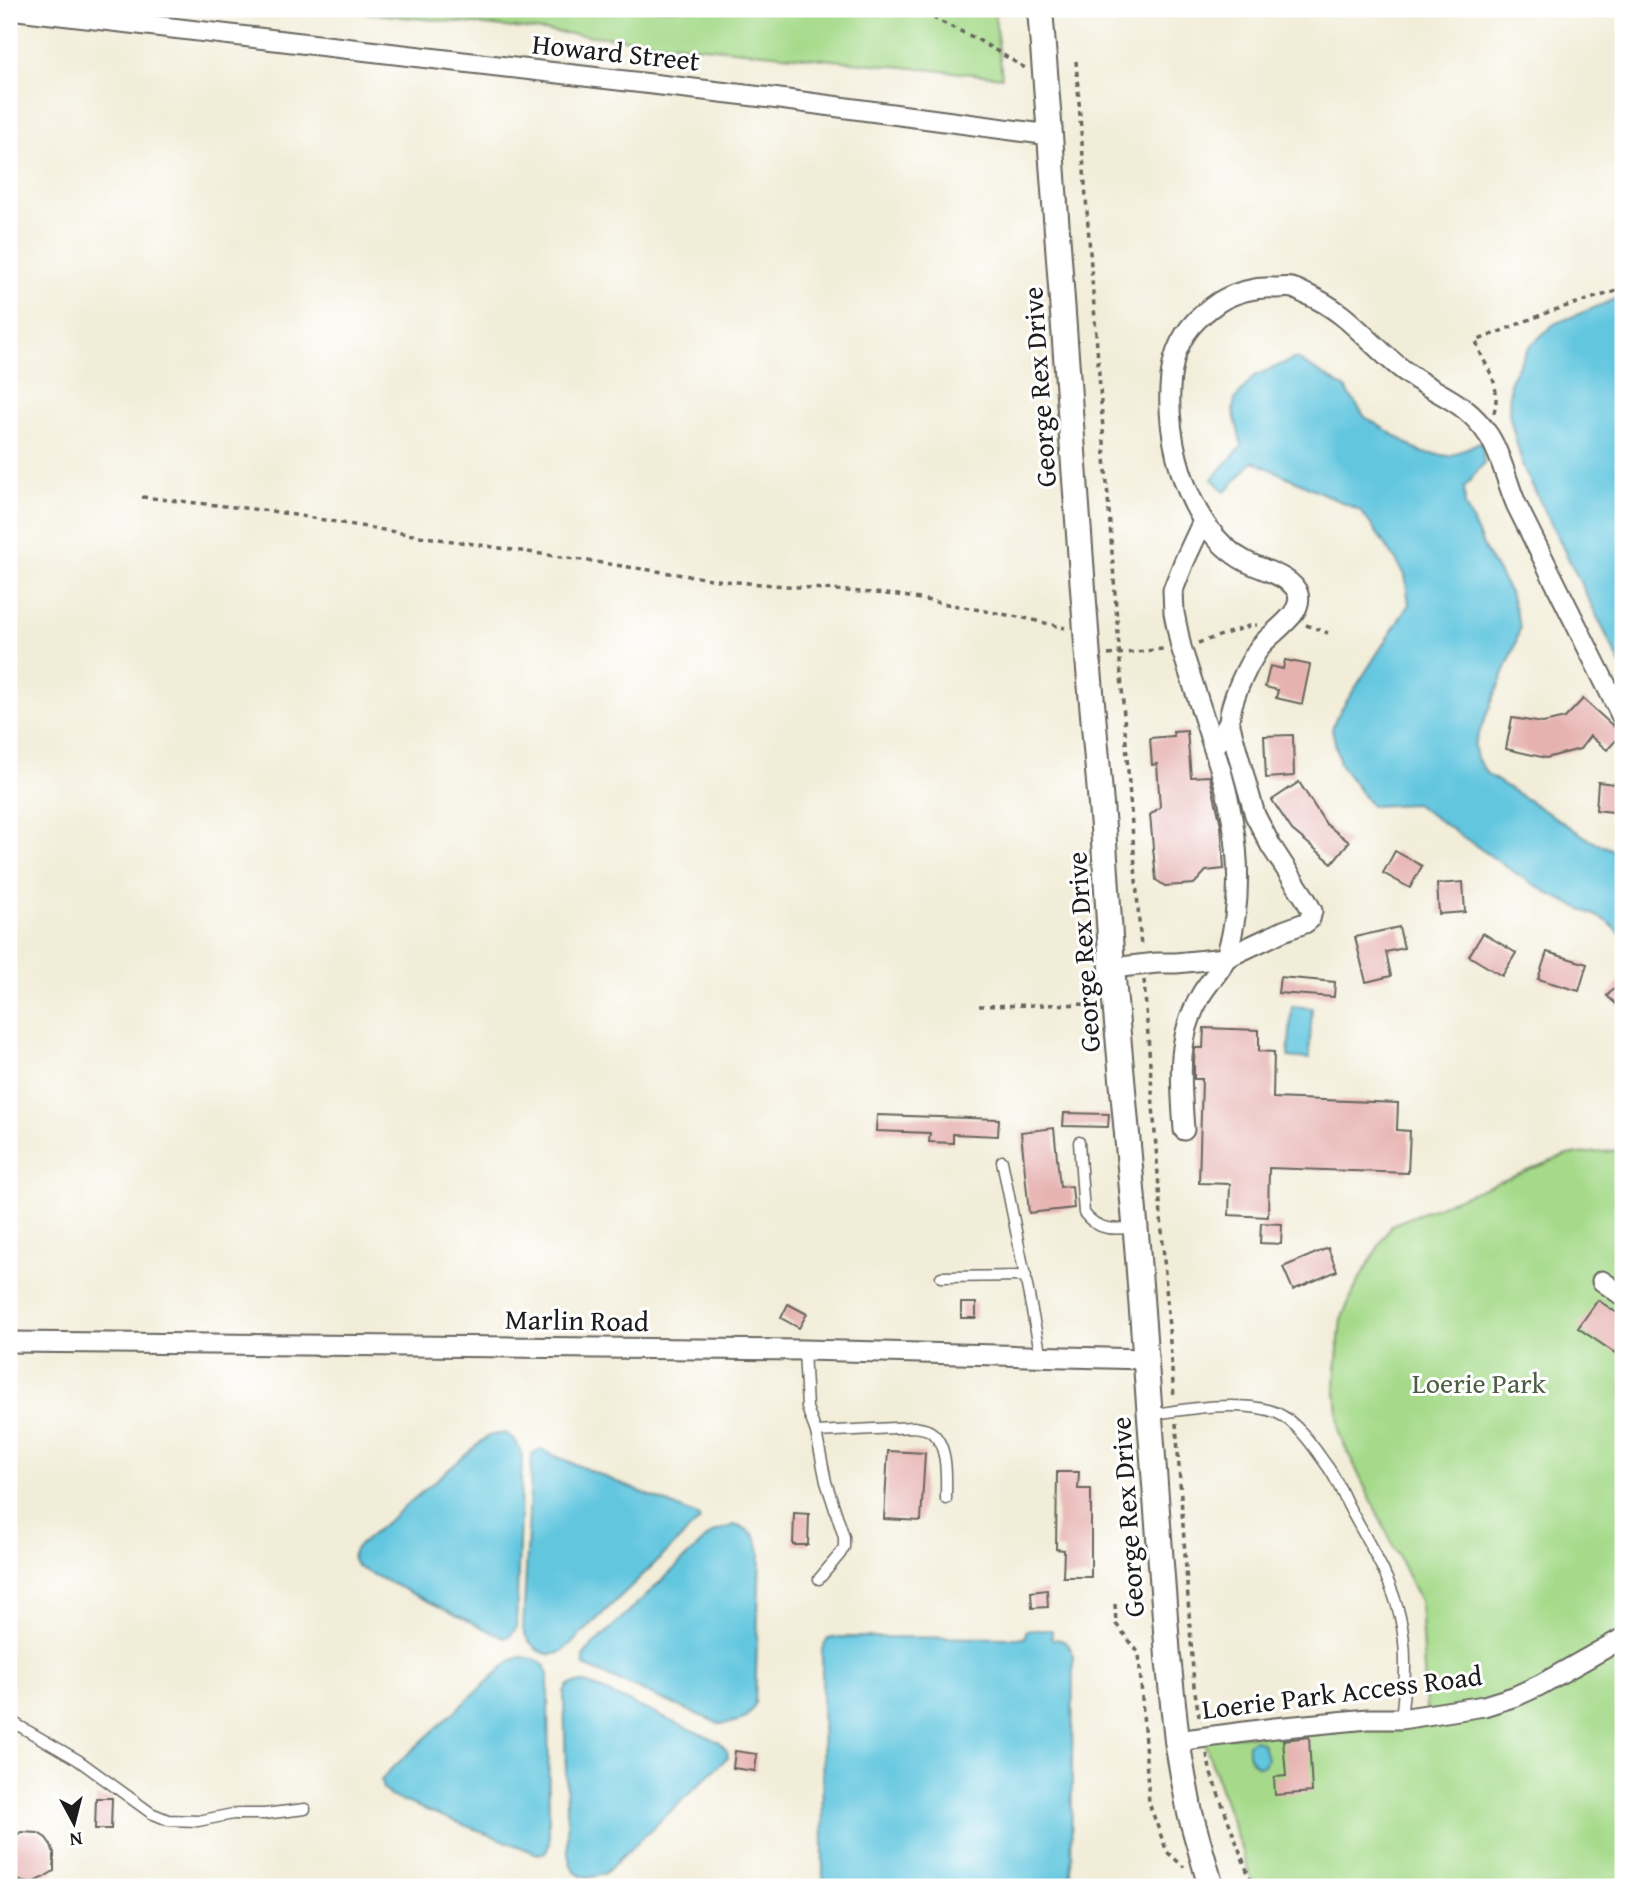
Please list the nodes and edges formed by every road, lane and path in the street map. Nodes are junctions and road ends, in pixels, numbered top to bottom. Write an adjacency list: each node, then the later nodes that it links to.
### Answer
1 (9, 9): 5 (street, Howard Street)
2 (927, 9): 4 (path)
3 (1040, 9): 4 (street, George Rex Drive)
4 (1046, 77): 5 (street, George Rex Drive)
5 (1051, 135): 12 (street, George Rex Drive)
6 (1623, 289): 7 (path)
7 (1491, 439): 9 (street); 14 (street)
8 (142, 497): 12 (path)
9 (1203, 521): 10 (street); 13 (street)
10 (1286, 622): 11 (path); 13 (path); 15 (street)
11 (1328, 633)
12 (1088, 646): 13 (path); 18 (street, George Rex Drive)
13 (1181, 647): 16 (street)
14 (1623, 719)
15 (1229, 722): 16 (street); 17 (street)
16 (1214, 749): 17 (street)
17 (1226, 958): 18 (street); 21 (street)
18 (1112, 968): 19 (street, George Rex Drive)
19 (1116, 1004): 20 (path); 24 (street, George Rex Drive)
20 (979, 1006)
21 (1184, 1130)
22 (1079, 1142): 24 (lane)
23 (1002, 1161): 25 (lane)
24 (1136, 1227): 32 (street, George Rex Drive)
25 (1026, 1276): 26 (lane); 31 (lane)
26 (941, 1277)
27 (1602, 1281): 28 (street)
28 (1623, 1296)
29 (9, 1342): 30 (street, Marlin Road)
30 (804, 1350): 31 (street, Marlin Road); 34 (lane)
31 (1041, 1356): 32 (street, Marlin Road)
32 (1145, 1359): 33 (street, George Rex Drive)
33 (1149, 1415): 39 (lane); 41 (street, George Rex Drive)
34 (816, 1432): 35 (lane); 36 (lane)
35 (946, 1499)
36 (819, 1579)
37 (1115, 1604): 43 (path)
38 (1623, 1638): 39 (street, Loerie Park Access Road)
39 (1401, 1719): 41 (street, Loerie Park Access Road)
40 (9, 1720): 42 (lane)
41 (1177, 1741): 44 (street, George Rex Drive)
42 (305, 1809)
43 (1187, 1870)
44 (1211, 1887)

